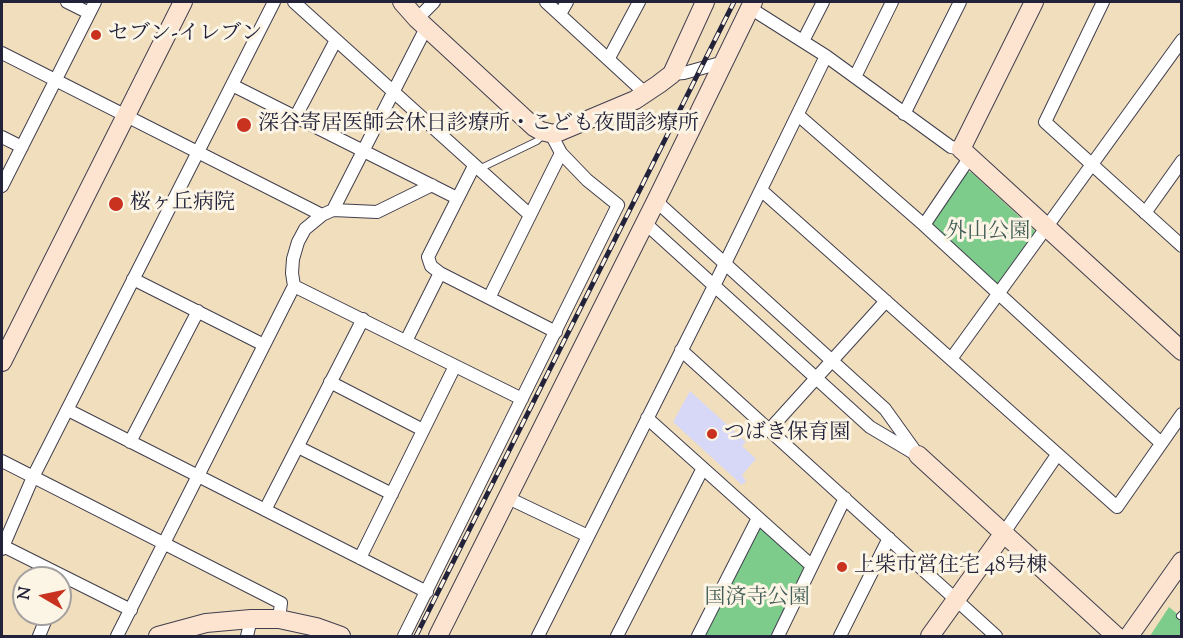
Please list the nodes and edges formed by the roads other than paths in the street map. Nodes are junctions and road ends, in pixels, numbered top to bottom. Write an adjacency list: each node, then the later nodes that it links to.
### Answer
1 (67, 2): 17 (street)
2 (183, 2): 35 (street)
3 (274, 2): 30 (street)
4 (294, 2): 20 (street)
5 (402, 2): 19 (street)
6 (434, 2): 19 (street)
7 (546, 2): 18 (street)
8 (567, 2): 18 (street)
9 (639, 2): 25 (street)
10 (705, 2): 27 (street)
11 (823, 2): 22 (street)
12 (892, 2): 28 (street)
13 (960, 2): 33 (street)
14 (1034, 2): 43 (street)
15 (1103, 2): 45 (street)
16 (751, 5): 22 (street); 26 (street)
17 (92, 7): 29 (street)
18 (560, 14): 25 (street)
19 (421, 23): 31 (street); 37 (street)
20 (336, 40): 31 (street); 36 (street)
21 (1182, 40): 45 (street)
22 (803, 41): 24 (street)
23 (2, 53): 29 (street)
24 (826, 56): 28 (street); 34 (street)
25 (609, 58): 32 (street)
26 (724, 62): 27 (street); 51 (street)
27 (672, 74): 32 (street)
28 (855, 77): 33 (street)
29 (55, 80): 35 (street); 39 (street)
30 (232, 85): 36 (street); 41 (street)
31 (393, 91): 40 (street); 46 (street)
32 (646, 94): 37 (street)
33 (904, 114): 43 (street)
34 (798, 115): 49 (street); 56 (street)
35 (125, 116): 41 (street); 76 (street)
36 (296, 116): 40 (street)
37 (548, 133): 42 (street); 46 (lane)
38 (2, 137): 39 (street)
39 (22, 147): 48 (street)
40 (363, 150): 47 (street); 52 (street)
41 (197, 152): 52 (street); 61 (street)
42 (561, 153): 54 (street); 69 (street)
43 (966, 153): 56 (street); 57 (street)
44 (1182, 161): 53 (street)
45 (1092, 164): 53 (street); 57 (street)
46 (476, 167): 50 (street); 54 (street)
47 (432, 185): 50 (street); 52 (street)
48 (2, 186)
49 (761, 190): 59 (street); 66 (street)
50 (458, 198): 60 (street)
51 (656, 201): 55 (street); 59 (street)
52 (327, 212): 62 (street)
53 (1145, 213): 58 (street)
54 (530, 215): 65 (street)
55 (645, 223): 63 (street); 96 (street)
56 (924, 225): 64 (street)
57 (1048, 227): 64 (street); 73 (street)
58 (1182, 246)
59 (725, 263): 63 (street); 75 (street)
60 (440, 273): 65 (street); 70 (street)
61 (133, 279): 67 (street); 81 (street)
62 (294, 286): 68 (street); 71 (street)
63 (714, 286): 72 (street); 78 (street)
64 (998, 294): 74 (street); 87 (street)
65 (489, 298): 69 (street)
66 (886, 301): 74 (street); 75 (street)
67 (198, 311): 71 (street); 86 (street)
68 (363, 319): 70 (street); 79 (street)
69 (556, 332): 80 (street)
70 (406, 341): 77 (street)
71 (264, 345): 93 (street)
72 (681, 350): 83 (street); 84 (street)
73 (1182, 351)
74 (951, 359): 90 (street)
75 (832, 361): 78 (street); 89 (street)
76 (2, 362)
77 (455, 366): 80 (street); 85 (street)
78 (816, 380): 84 (street); 89 (street)
79 (330, 382): 85 (street); 88 (street)
80 (522, 399): 110 (street)
81 (68, 410): 86 (street); 94 (street)
82 (1182, 414): 87 (street)
83 (647, 418): 92 (street); 101 (street)
84 (770, 429): 97 (street)
85 (423, 430): 95 (street)
86 (130, 442): 93 (street)
87 (1161, 443): 90 (street)
88 (298, 447): 95 (street); 98 (street)
89 (918, 455): 100 (street)
90 (1057, 455): 100 (street)
91 (2, 461): 94 (street)
92 (703, 468): 99 (street); 123 (street)
93 (197, 476): 98 (street); 103 (street)
94 (33, 477): 103 (street); 104 (street)
95 (392, 494): 105 (street)
96 (506, 497): 101 (street); 121 (street)
97 (845, 498): 102 (street); 108 (street)
98 (265, 510): 105 (street)
99 (758, 518): 108 (street); 115 (street)
100 (1003, 534): 111 (street); 128 (street)
101 (588, 536): 122 (street)
102 (889, 538): 111 (street); 125 (street)
103 (164, 542): 112 (street); 114 (street)
104 (2, 548): 107 (street)
105 (360, 558): 110 (street)
106 (1182, 561): 129 (street)
107 (34, 566)
108 (812, 566): 124 (street)
109 (72, 586): 112 (street)
110 (427, 592): 120 (street)
111 (955, 600): 126 (street); 127 (street)
112 (131, 610): 116 (street)
113 (251, 618): 114 (street); 117 (street); 118 (street)
114 (279, 619): 119 (street)
115 (703, 635)
116 (117, 636)
117 (164, 636)
118 (247, 636)
119 (341, 636)
120 (404, 636)
121 (438, 636)
122 (538, 636)
123 (617, 636)
124 (778, 636)
125 (840, 636)
126 (930, 636)
127 (996, 636)
128 (1116, 636)
129 (1129, 636)

